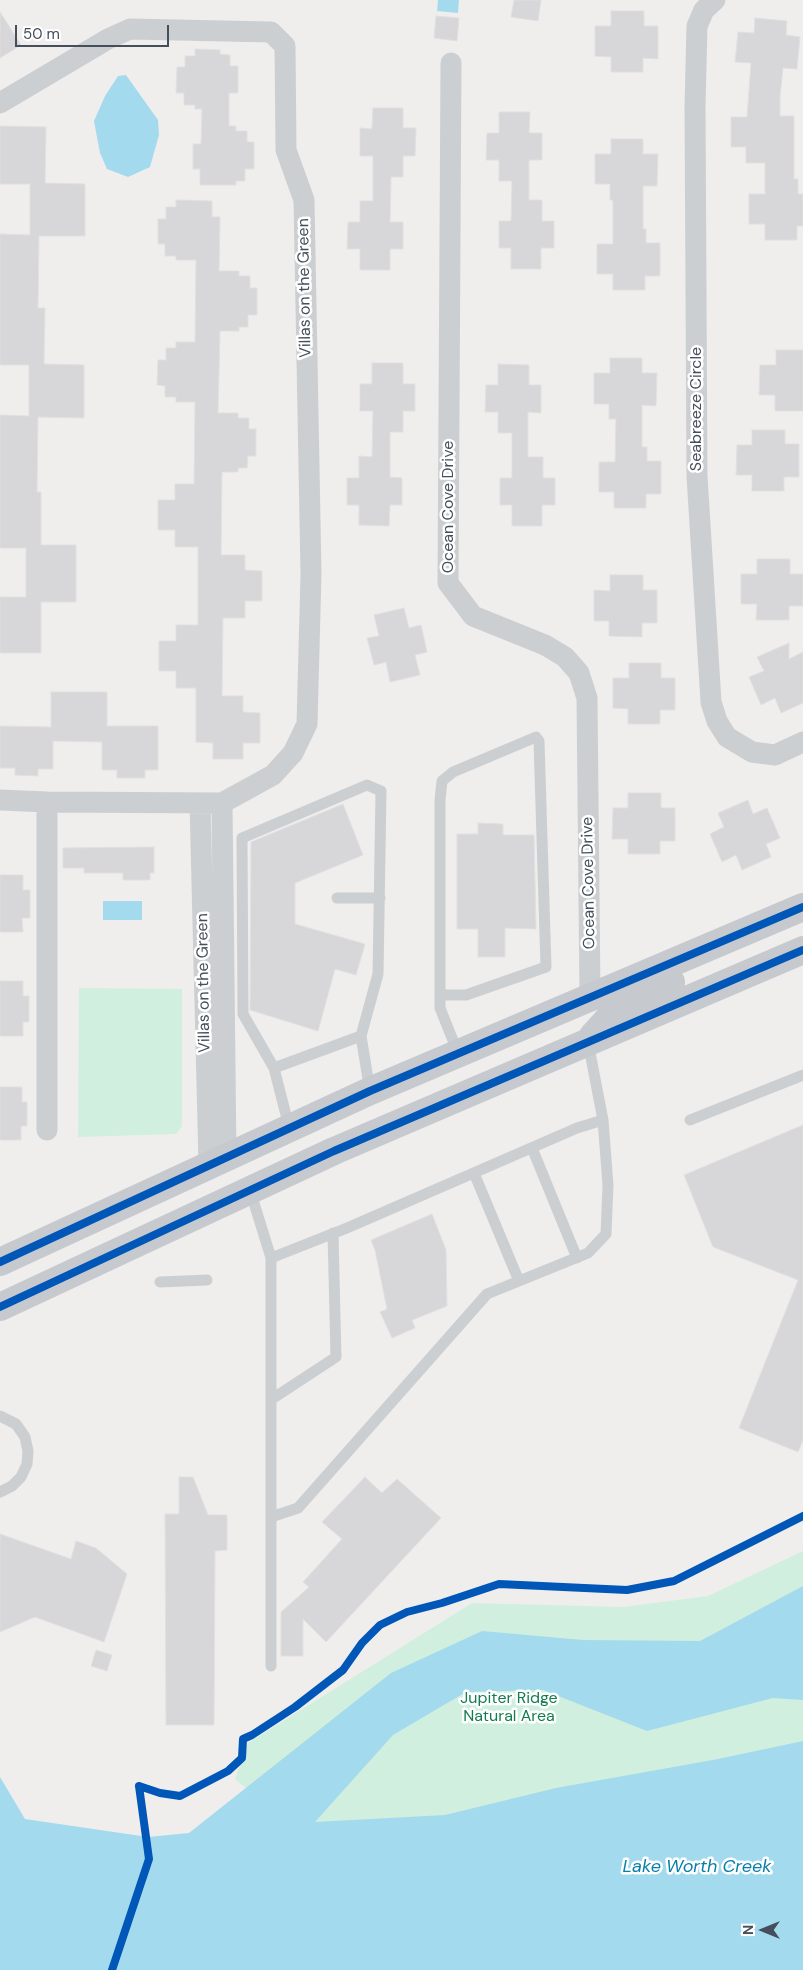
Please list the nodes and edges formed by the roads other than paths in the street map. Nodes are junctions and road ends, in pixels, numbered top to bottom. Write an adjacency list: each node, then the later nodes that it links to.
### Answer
1 (715, 0): 4 (street, Seabreeze Circle)
2 (451, 63): 15 (street, Ocean Cove Drive)
3 (0, 103): 8 (street, Villas on the Green)
4 (803, 742)
5 (0, 800): 6 (street, Villas on the Green)
6 (47, 802): 7 (street, Villas on the Green); 25 (street)
7 (200, 803): 8 (street, Villas on the Green); 27 (street, Villas on the Green)
8 (222, 803): 27 (street, Villas on the Green)
9 (337, 898): 10 (lane)
10 (380, 898): 16 (lane); 19 (lane)
11 (803, 907): 15 (main road)
12 (803, 924): 17 (main road)
13 (803, 950): 17 (main road)
14 (440, 995): 14 (lane); 18 (lane)
15 (590, 996): 18 (main road)
16 (361, 1036): 19 (lane); 21 (lane)
17 (588, 1042): 22 (lane); 29 (main road)
18 (458, 1053): 21 (main road)
19 (274, 1068): 24 (lane)
20 (803, 1075): 23 (lane)
21 (370, 1091): 24 (main road); 34 (main road)
22 (603, 1120): 26 (lane); 32 (lane)
23 (690, 1120)
24 (289, 1127): 27 (main road)
25 (47, 1130)
26 (532, 1148): 28 (lane); 32 (lane)
27 (218, 1160): 33 (main road)
28 (474, 1173): 30 (lane); 36 (lane)
29 (250, 1190): 31 (lane); 34 (main road)
30 (333, 1233): 31 (lane); 39 (lane)
31 (272, 1258): 39 (lane)
32 (577, 1258): 36 (lane)
33 (0, 1262)
34 (86, 1266): 38 (main road)
35 (206, 1280): 37 (lane)
36 (519, 1281): 42 (lane)
37 (160, 1282)
38 (0, 1307)
39 (272, 1399): 42 (lane)
40 (0, 1416): 41 (lane)
41 (0, 1492)
42 (272, 1517): 43 (lane)
43 (272, 1666)

